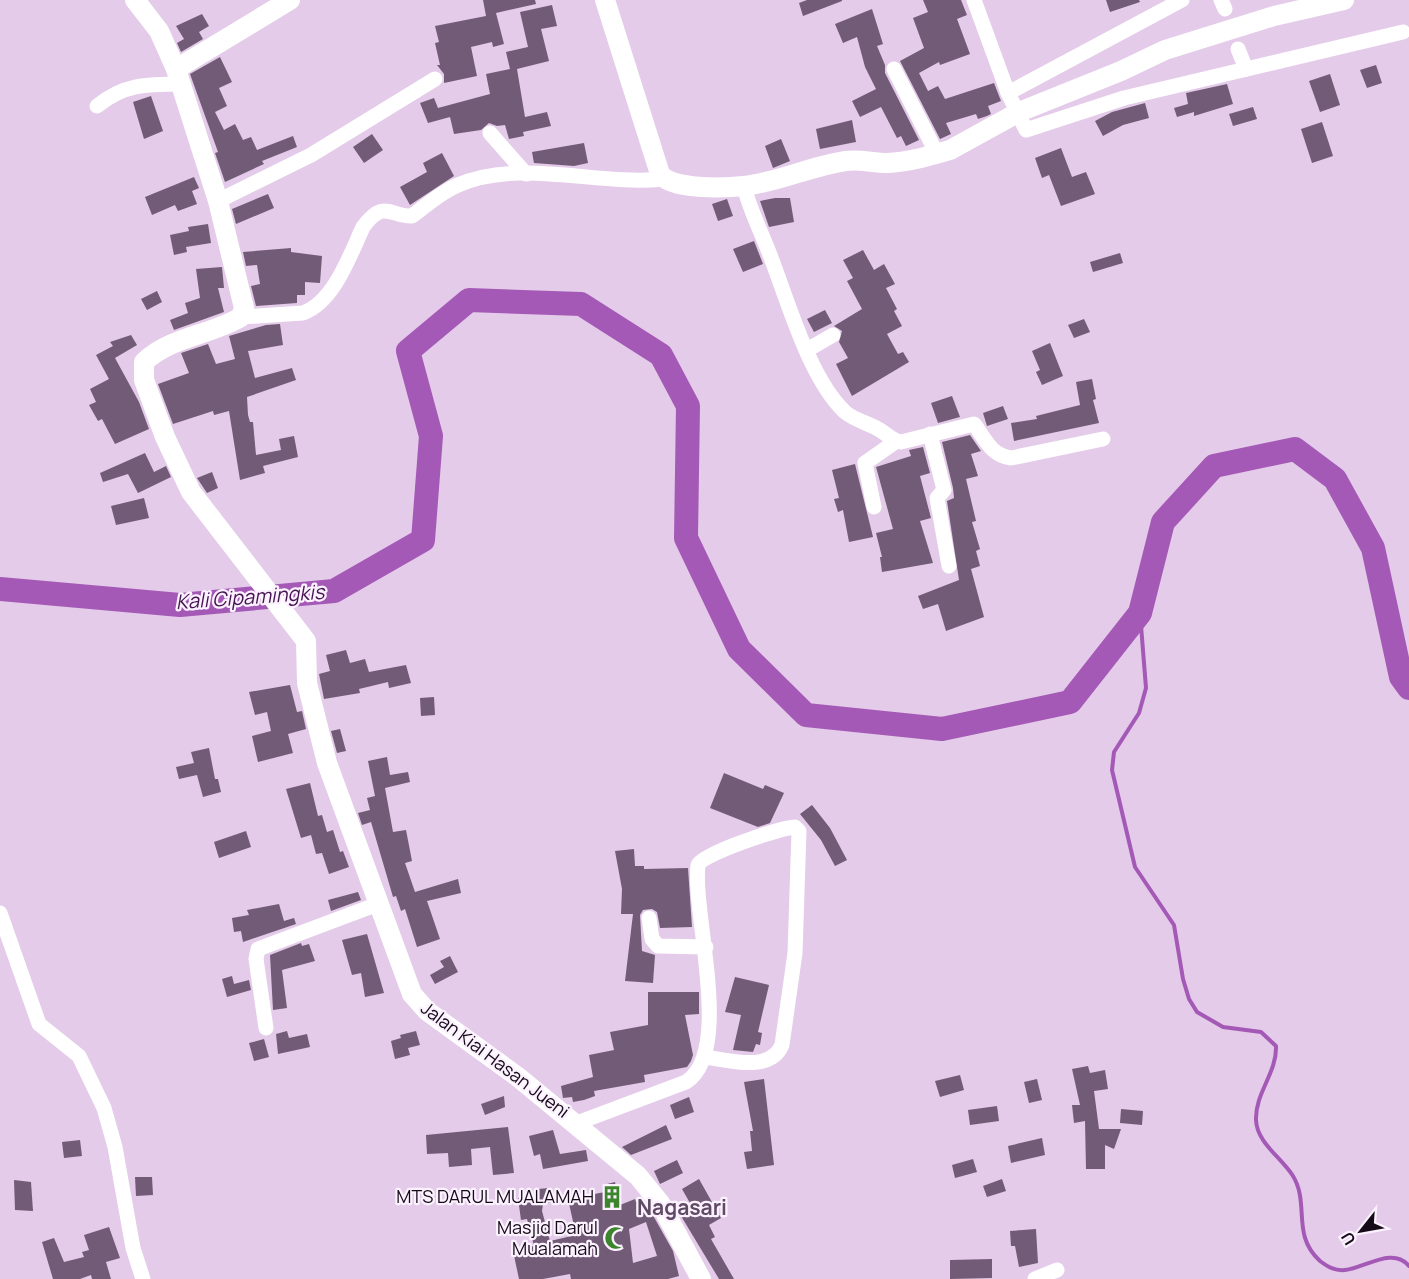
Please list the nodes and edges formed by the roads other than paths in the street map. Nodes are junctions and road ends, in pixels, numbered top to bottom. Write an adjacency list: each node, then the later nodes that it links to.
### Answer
1 (135, 0): 11 (street)
2 (290, 0): 11 (street)
3 (604, 0): 19 (street)
4 (974, 0): 13 (street)
5 (1182, 0): 13 (street)
6 (1344, 0): 15 (street)
7 (1403, 32): 10 (street)
8 (1238, 49): 10 (street)
9 (894, 69): 17 (street)
10 (1246, 69): 15 (street)
11 (179, 77): 14 (street); 21 (street)
12 (435, 79): 21 (street)
13 (1008, 93): 15 (street)
14 (97, 106)
15 (1019, 112): 17 (street)
16 (490, 133): 18 (street)
17 (937, 154): 20 (street)
18 (526, 174): 19 (street); 22 (street)
19 (663, 179): 20 (street)
20 (744, 186): 24 (street)
21 (218, 201): 22 (street)
22 (241, 317): 30 (street, Jalan Kiai Hasan Jueni)
23 (833, 335): 24 (street)
24 (807, 350): 27 (street)
25 (930, 435): 26 (street); 27 (street); 29 (street)
26 (1103, 439)
27 (895, 442): 28 (street)
28 (874, 507)
29 (949, 566)
30 (378, 904): 34 (street); 36 (street, Jalan Kiai Hasan Jueni)
31 (0, 913): 38 (street)
32 (649, 918): 33 (street)
33 (706, 947): 35 (street); 35 (street)
34 (266, 1028)
35 (705, 1057): 36 (street)
36 (577, 1123): 39 (street, Jalan Kiai Hasan Jueni)
37 (1057, 1270): 40 (street)
38 (140, 1278)
39 (700, 1279)
40 (1035, 1279)

